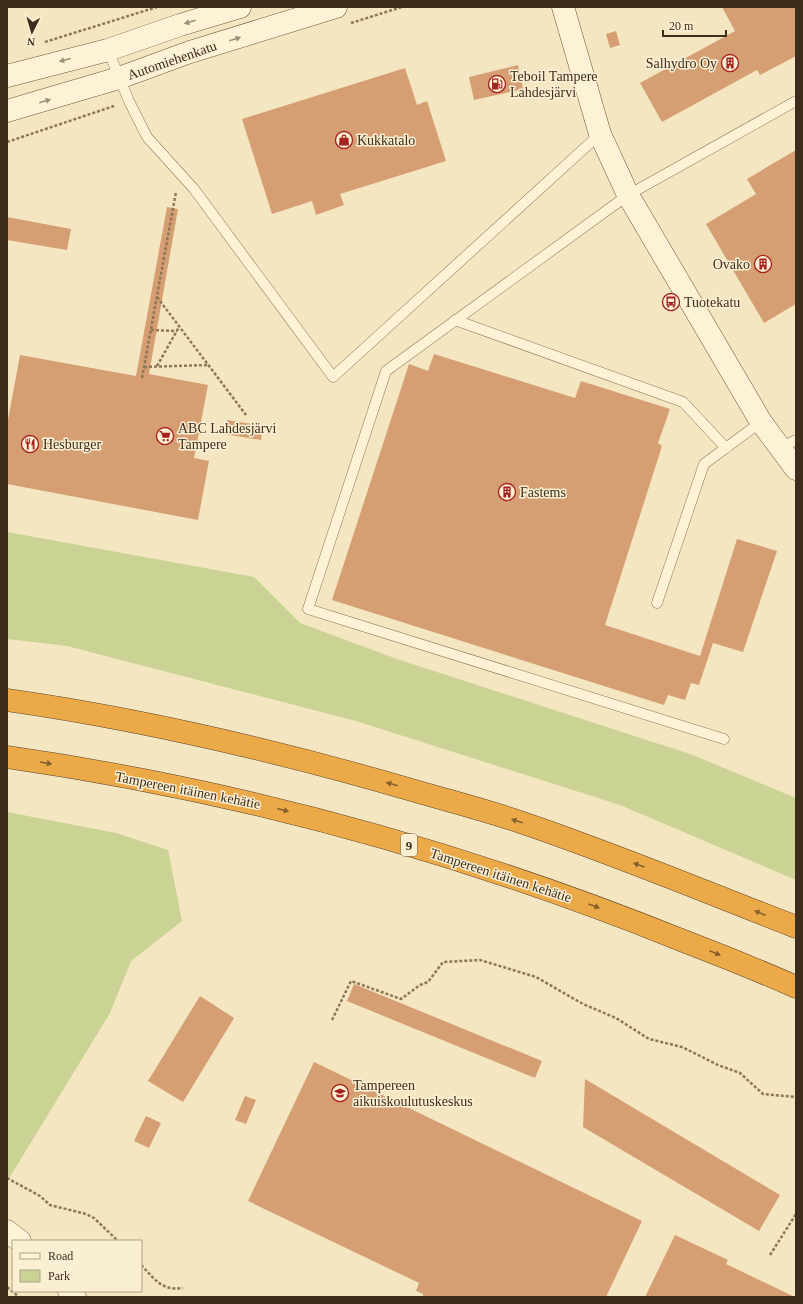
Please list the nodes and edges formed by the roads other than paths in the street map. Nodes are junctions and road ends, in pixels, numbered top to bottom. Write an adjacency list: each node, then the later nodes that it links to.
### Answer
1 (240, 7): 4 (main road, one-way to 4)
2 (336, 7): 6 (main road, Automiehenkatu, one-way to 2)
3 (562, 7): 9 (main road)
4 (108, 50): 5 (main road, one-way to 5); 6 (lane)
5 (7, 76)
6 (119, 78): 8 (main road, Automiehenkatu, one-way to 6); 9 (lane)
7 (796, 100): 10 (lane)
8 (7, 111)
9 (600, 134): 10 (main road)
10 (628, 195): 11 (lane); 12 (main road)
11 (455, 320): 14 (lane); 18 (lane)
12 (761, 422): 13 (main road); 14 (lane)
13 (788, 444): 15 (main road)
14 (726, 448): 16 (lane)
15 (796, 469)
16 (657, 604)
17 (7, 700): 20 (highway, one-way to 17)
18 (724, 739)
19 (7, 757): 21 (highway, Tampereen itäinen kehätie / 9, one-way to 21)
20 (796, 927)
21 (796, 987)
22 (7, 1231): 23 (main road)
23 (19, 1240)

